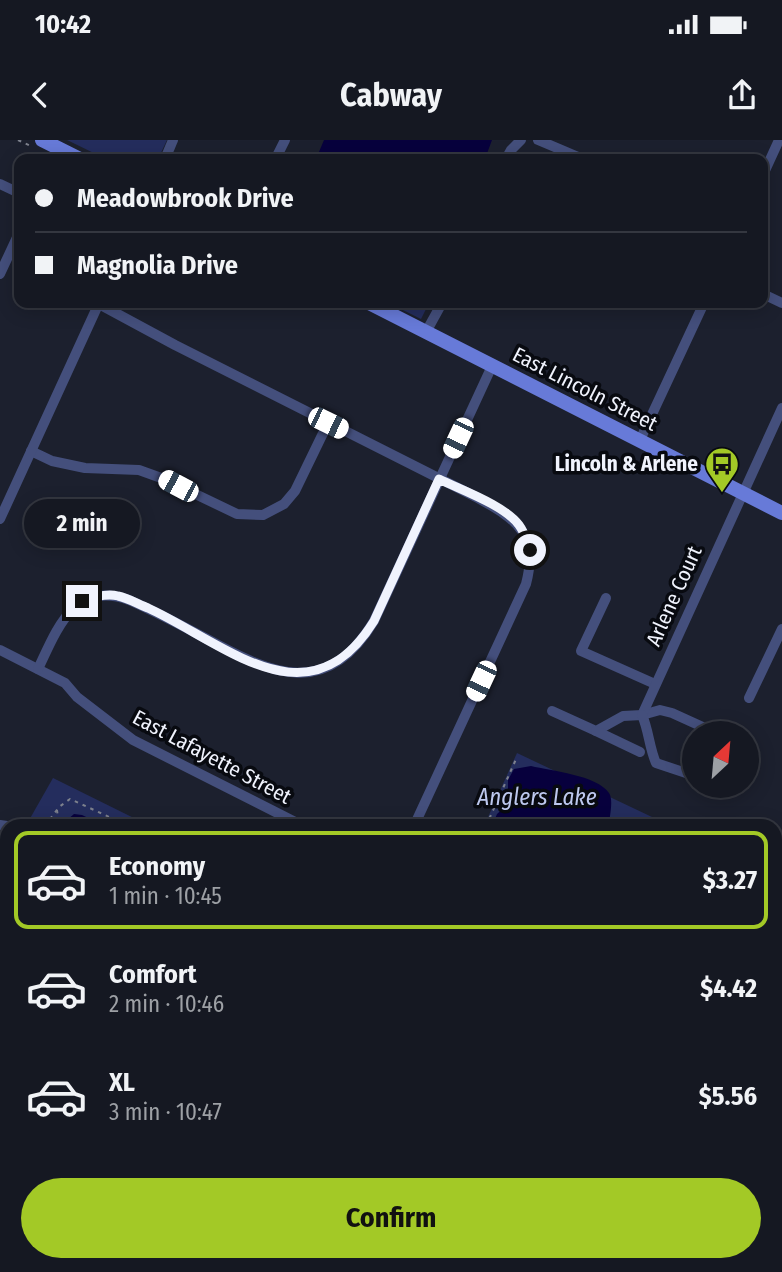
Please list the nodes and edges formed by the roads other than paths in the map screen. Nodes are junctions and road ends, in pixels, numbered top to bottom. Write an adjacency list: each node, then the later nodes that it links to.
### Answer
1 (42, 140): 5 (main road)
2 (521, 140): 6 (street)
3 (538, 140): 7 (street)
4 (779, 140): 8 (street)
5 (55, 154)
6 (509, 154)
7 (571, 154)
8 (771, 158): 9 (street); 10 (street)
9 (768, 164)
10 (782, 164)
11 (14, 244): 12 (street)
12 (0, 274)
13 (97, 308): 23 (street)
14 (109, 308): 21 (street)
15 (379, 308): 18 (main road, East Lincoln Street)
16 (439, 308): 18 (street)
17 (702, 308): 22 (street)
18 (426, 332): 19 (main road, East Lincoln Street)
19 (492, 366): 22 (main road, East Lincoln Street); 24 (street)
20 (782, 408): 25 (street, Arlene Court)
21 (328, 423): 23 (street); 24 (street)
22 (640, 440): 25 (main road, East Lincoln Street)
23 (31, 451): 27 (street)
24 (439, 479): 31 (street); 41 (street)
25 (742, 493): 26 (main road, East Lincoln Street); 32 (street, Arlene Court)
26 (782, 513)
27 (0, 519)
28 (606, 598): 32 (street)
29 (782, 629): 33 (street)
30 (0, 650): 31 (street, East Lafayette Street)
31 (38, 669): 40 (street, East Lafayette Street)
32 (655, 684): 35 (street, Arlene Court)
33 (749, 698)
34 (552, 711): 37 (street)
35 (642, 715): 36 (street); 37 (street); 39 (street)
36 (689, 721)
37 (596, 731): 38 (street)
38 (640, 752)
39 (682, 772)
40 (289, 819)
41 (417, 819)

